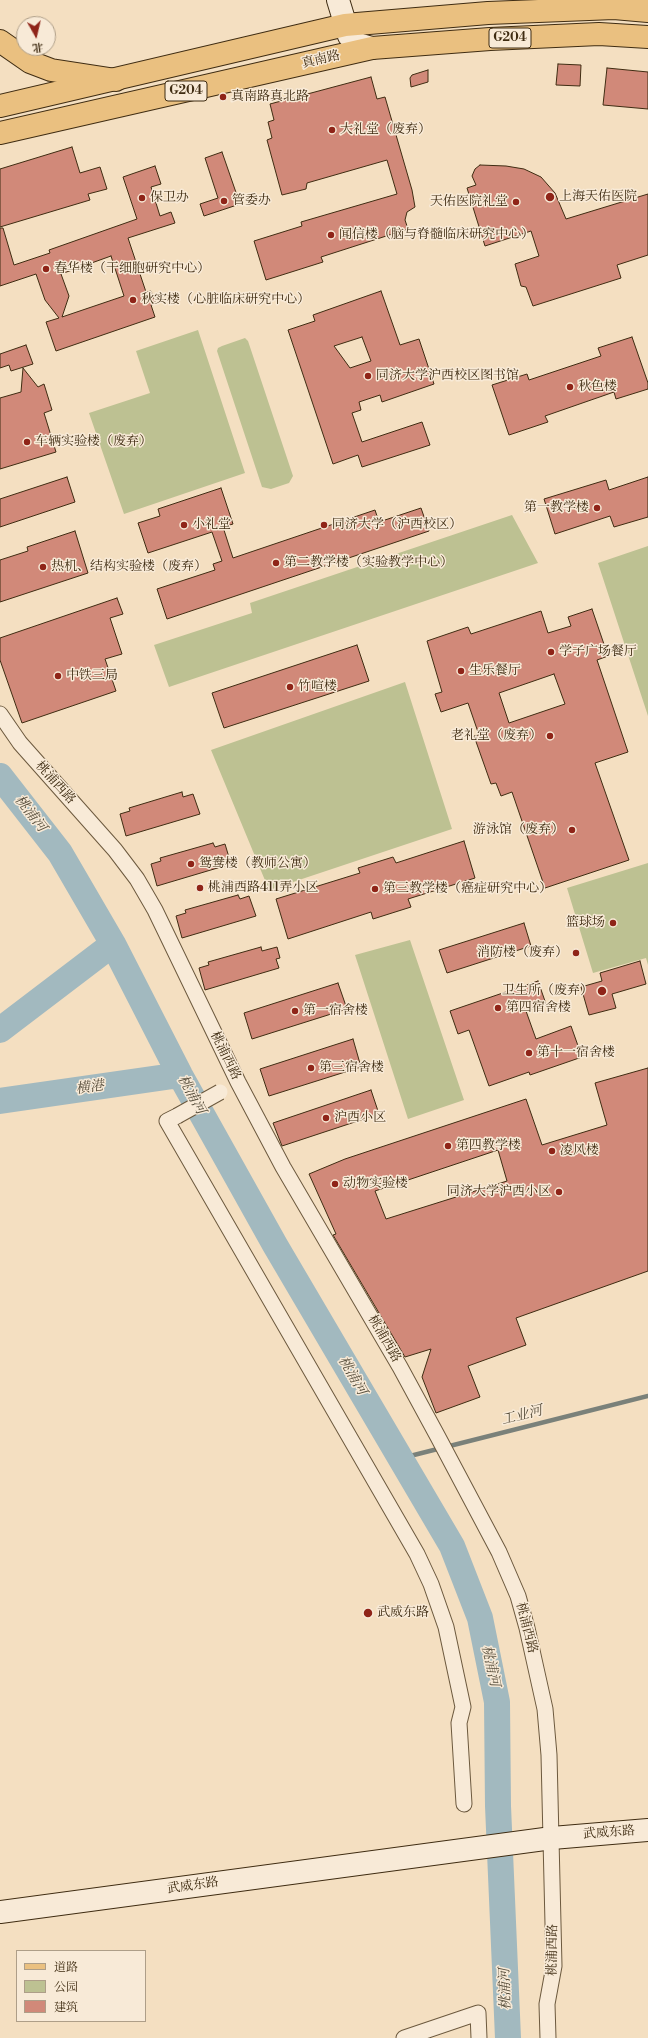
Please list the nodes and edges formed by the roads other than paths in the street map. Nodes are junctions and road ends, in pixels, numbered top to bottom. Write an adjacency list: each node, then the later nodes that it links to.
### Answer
1 (338, 0): 3 (main road)
2 (648, 11): 3 (main road, G204)
3 (345, 25): 6 (main road); 7 (main road, G204)
4 (648, 38): 6 (main road, 真南路 / G204)
5 (0, 41): 7 (main road)
6 (372, 48): 9 (main road, 真南路 / G204)
7 (116, 80): 8 (main road, G204)
8 (0, 106)
9 (0, 133)
10 (1, 716): 11 (street, 桃浦西路)
11 (238, 1082): 12 (street, bridge); 14 (street, 桃浦西路)
12 (464, 1804)
13 (648, 1830): 14 (main road, 武威东路)
14 (552, 1838): 15 (main road, 武威东路); 18 (street, 桃浦西路)
15 (0, 1912)
16 (404, 2038): 17 (street)
17 (479, 2038)
18 (548, 2038)

